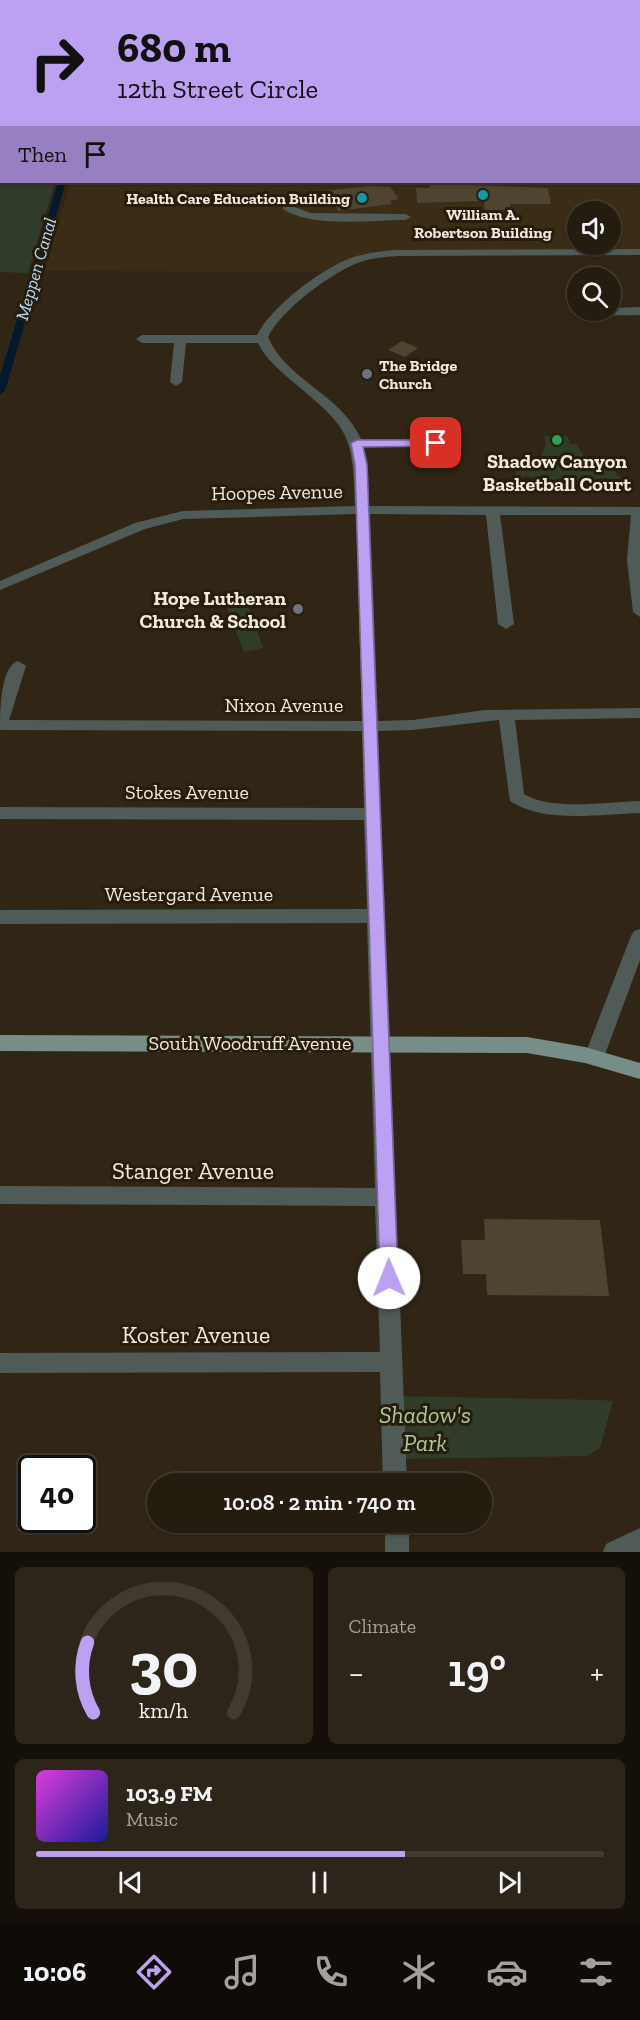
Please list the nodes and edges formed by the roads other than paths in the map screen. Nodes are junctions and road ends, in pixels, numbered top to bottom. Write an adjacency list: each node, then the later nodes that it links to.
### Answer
1 (287, 207): 2 (street)
2 (405, 217)
3 (640, 252): 8 (street)
4 (621, 311): 5 (street)
5 (640, 311)
6 (142, 339): 7 (street)
7 (180, 339): 8 (street); 9 (street)
8 (262, 339): 10 (street)
9 (176, 382)
10 (357, 443): 11 (street); 12 (street)
11 (436, 443)
12 (362, 510): 13 (street, Hoopes Avenue); 15 (street, Hoopes Avenue); 22 (street)
13 (492, 510): 14 (street, Hoopes Avenue); 17 (street)
14 (639, 511): 16 (street)
15 (0, 586)
16 (640, 612)
17 (506, 624)
18 (18, 666): 21 (street)
19 (640, 713): 20 (street, Nixon Avenue)
20 (506, 715): 22 (street, Nixon Avenue); 23 (street)
21 (0, 724): 22 (street, Nixon Avenue)
22 (370, 726): 25 (street)
23 (640, 807)
24 (0, 813): 25 (street, Stokes Avenue)
25 (374, 814): 26 (street)
26 (377, 916): 27 (street, Westergard Avenue); 30 (street)
27 (0, 917)
28 (640, 936): 31 (street)
29 (0, 1042): 30 (main road, South Woodruff Avenue)
30 (382, 1044): 31 (main road, South Woodruff Avenue); 34 (street)
31 (594, 1057): 32 (main road, South Woodruff Avenue)
32 (640, 1071)
33 (0, 1195): 34 (street, Stanger Avenue)
34 (387, 1197): 35 (street)
35 (392, 1362): 36 (street, Koster Avenue); 37 (street)
36 (0, 1363)
37 (395, 1473)
38 (397, 1533): 40 (street)
39 (640, 1540): 41 (street)
40 (398, 1552)
41 (615, 1552)

